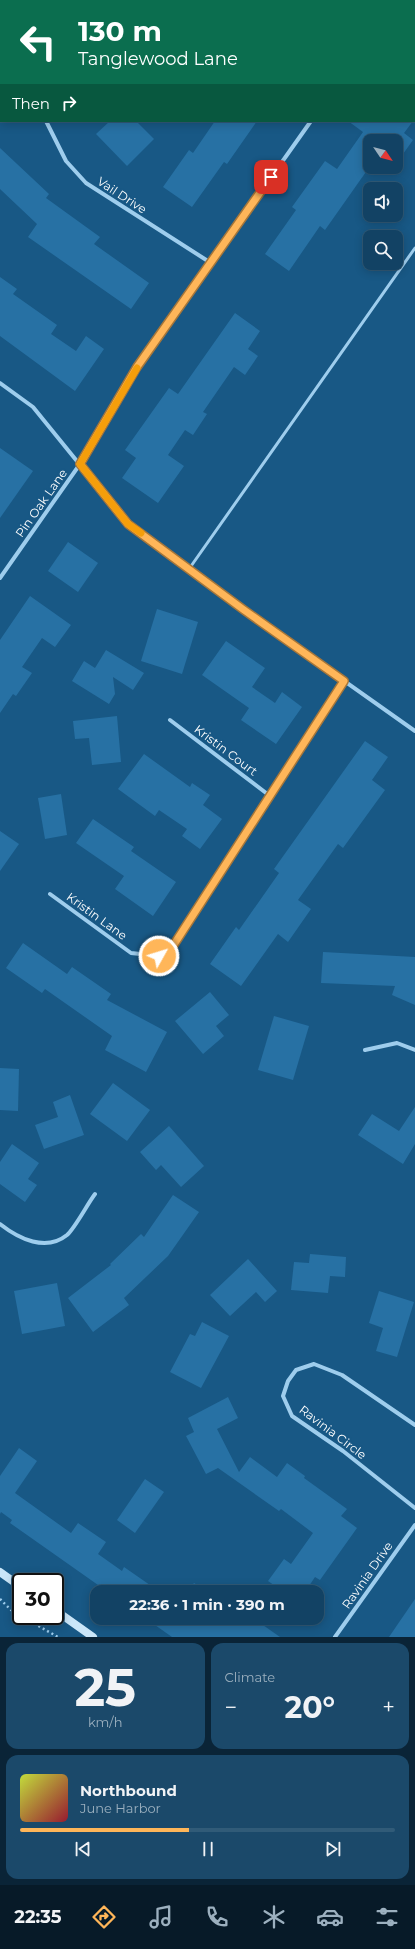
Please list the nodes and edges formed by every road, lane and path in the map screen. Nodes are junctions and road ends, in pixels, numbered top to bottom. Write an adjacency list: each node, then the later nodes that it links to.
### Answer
1 (46, 122): 4 (street, Vail Drive)
2 (310, 122): 4 (street, Pin Oak Lane)
3 (415, 248): 7 (lane)
4 (210, 263): 6 (street, Pin Oak Lane)
5 (0, 383): 6 (street)
6 (80, 464): 7 (street); 8 (street, Pin Oak Lane)
7 (189, 569): 9 (street)
8 (0, 578)
9 (344, 681): 11 (street); 12 (street, Kristin Lane)
10 (170, 720): 12 (street, Kristin Court)
11 (415, 731)
12 (270, 796): 13 (street, Kristin Lane)
13 (50, 894)
14 (365, 1050): 15 (street)
15 (415, 1050)
16 (95, 1194): 17 (street)
17 (0, 1224)
18 (415, 1425): 19 (street, Ravinia Circle)
19 (415, 1508)
20 (415, 1525): 29 (street, Ravinia Drive)
21 (0, 1572): 22 (street)
22 (12, 1581)
23 (0, 1599): 24 (path)
24 (12, 1611)
25 (64, 1616): 28 (street)
26 (37, 1625): 27 (path)
27 (58, 1637)
28 (93, 1637)
29 (335, 1637)

